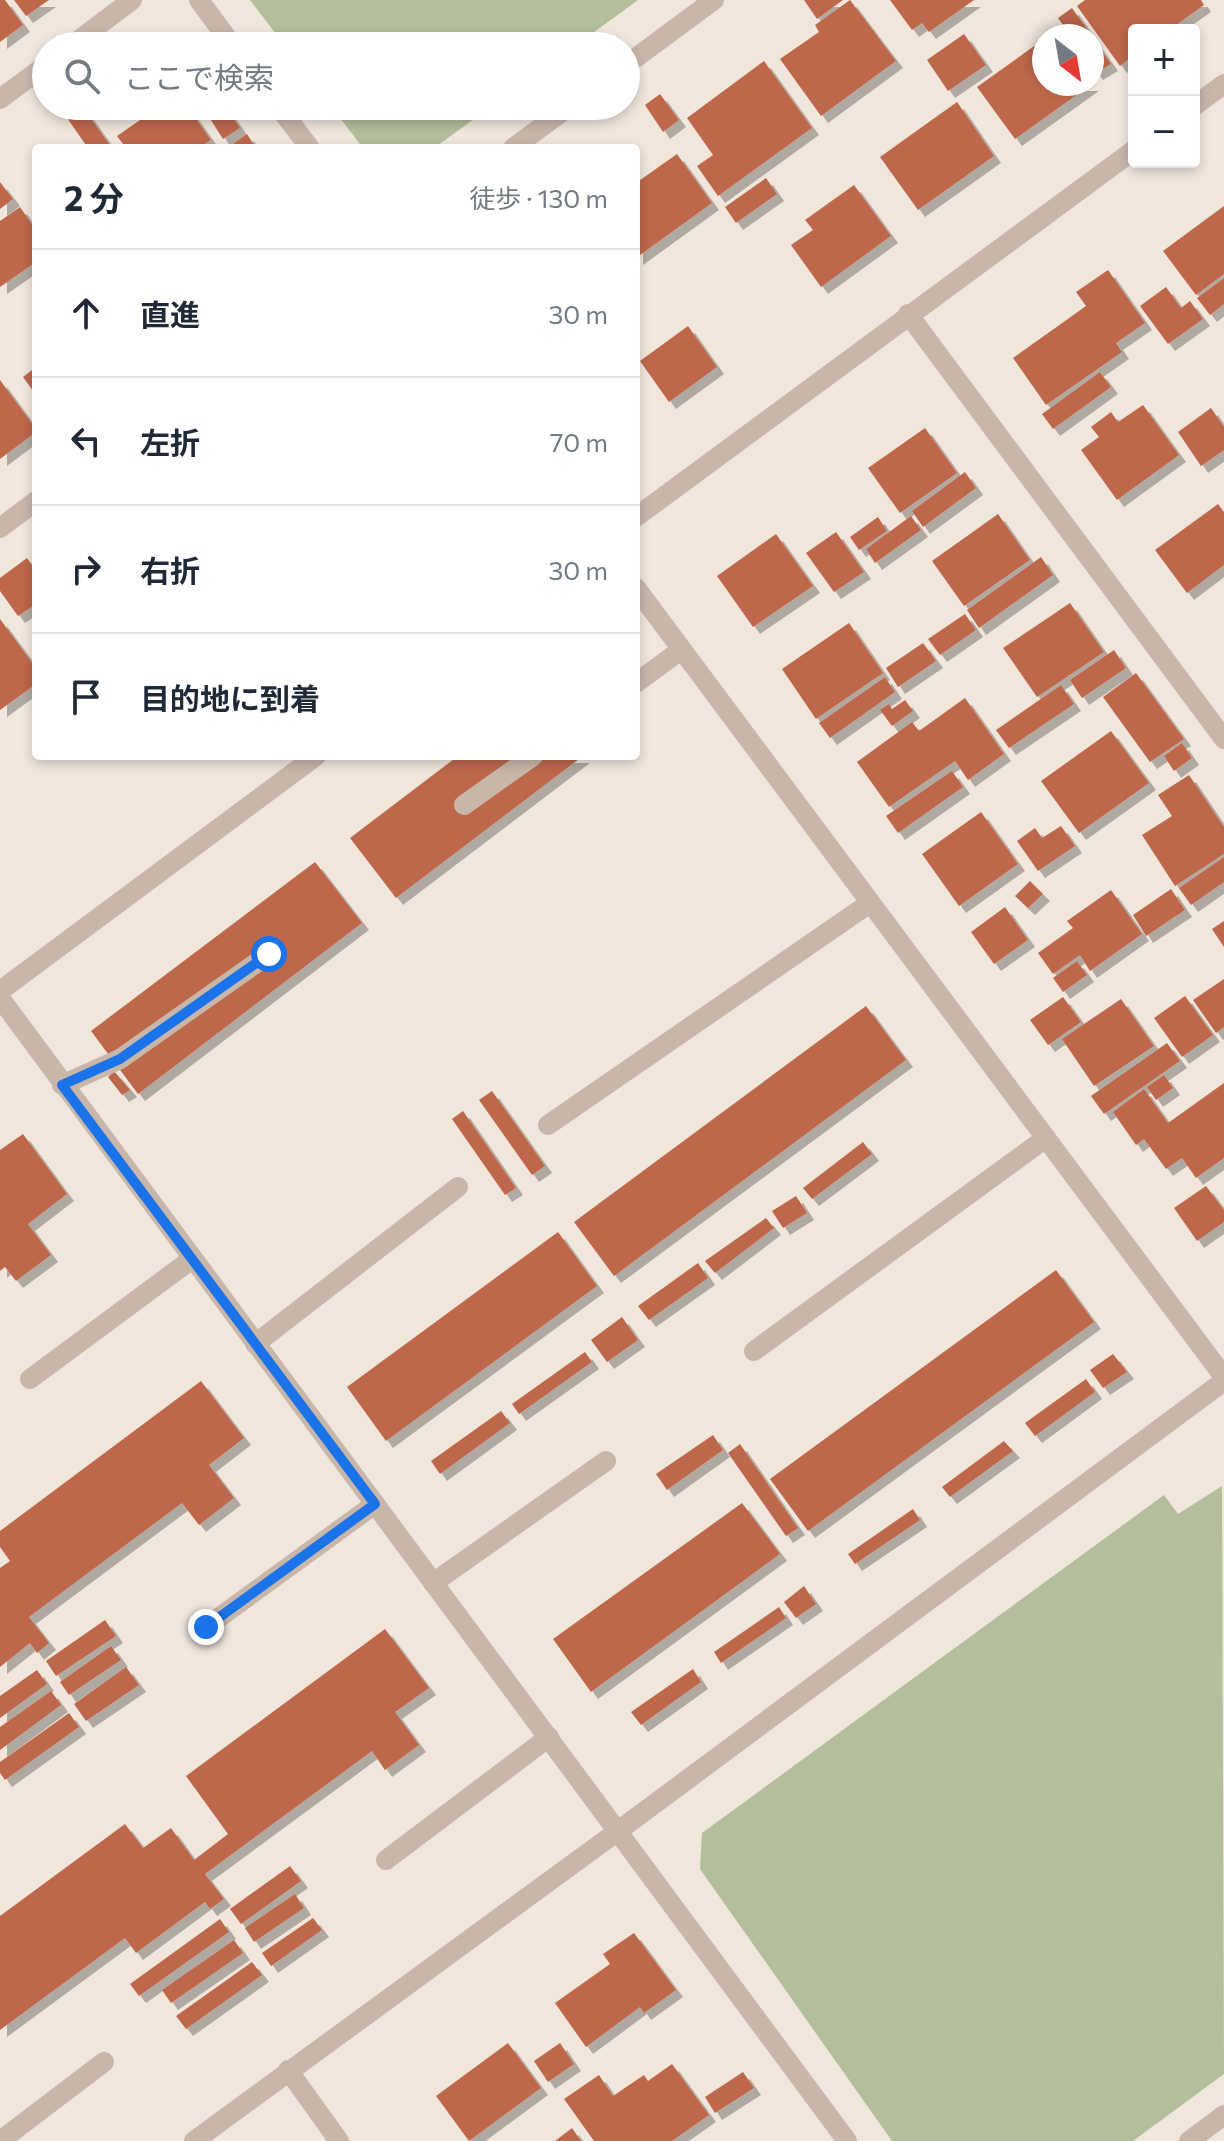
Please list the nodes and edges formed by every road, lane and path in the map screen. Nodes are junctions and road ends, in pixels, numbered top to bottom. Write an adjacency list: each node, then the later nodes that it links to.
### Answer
1 (132, 0): 4 (street)
2 (199, 0): 5 (street)
3 (714, 0): 6 (street)
4 (90, 32)
5 (223, 32)
6 (640, 55)
7 (32, 75): 9 (street)
8 (1220, 96): 10 (street)
9 (0, 99)
10 (1200, 104)
11 (289, 120): 13 (street)
12 (551, 120): 14 (street)
13 (307, 144)
14 (518, 144)
15 (1128, 154): 16 (street)
16 (908, 314): 18 (street); 23 (street)
17 (32, 504): 19 (street)
18 (640, 514)
19 (0, 528)
20 (640, 594): 21 (street)
21 (681, 650): 22 (street); 27 (street)
22 (640, 680)
23 (1224, 739)
24 (311, 760): 29 (street)
25 (527, 760): 26 (street)
26 (464, 805)
27 (870, 903): 32 (street); 33 (street)
28 (269, 954): 31 (street)
29 (0, 991)
30 (0, 998): 31 (street)
31 (62, 1085): 35 (street)
32 (548, 1125)
33 (1046, 1138): 37 (street); 39 (street)
34 (458, 1187): 36 (street)
35 (192, 1259): 36 (street); 38 (street)
36 (255, 1344): 41 (street)
37 (754, 1351)
38 (30, 1379)
39 (1224, 1379): 45 (street)
40 (606, 1461): 42 (street)
41 (375, 1504): 42 (street); 43 (street)
42 (433, 1583): 44 (street)
43 (206, 1627)
44 (549, 1737): 45 (street); 46 (street)
45 (618, 1831): 48 (street); 53 (street)
46 (386, 1860)
47 (104, 2062): 50 (street)
48 (288, 2070): 51 (street); 52 (street)
49 (1224, 2115): 54 (street)
50 (0, 2141)
51 (194, 2141)
52 (339, 2141)
53 (847, 2141)
54 (1189, 2141)

